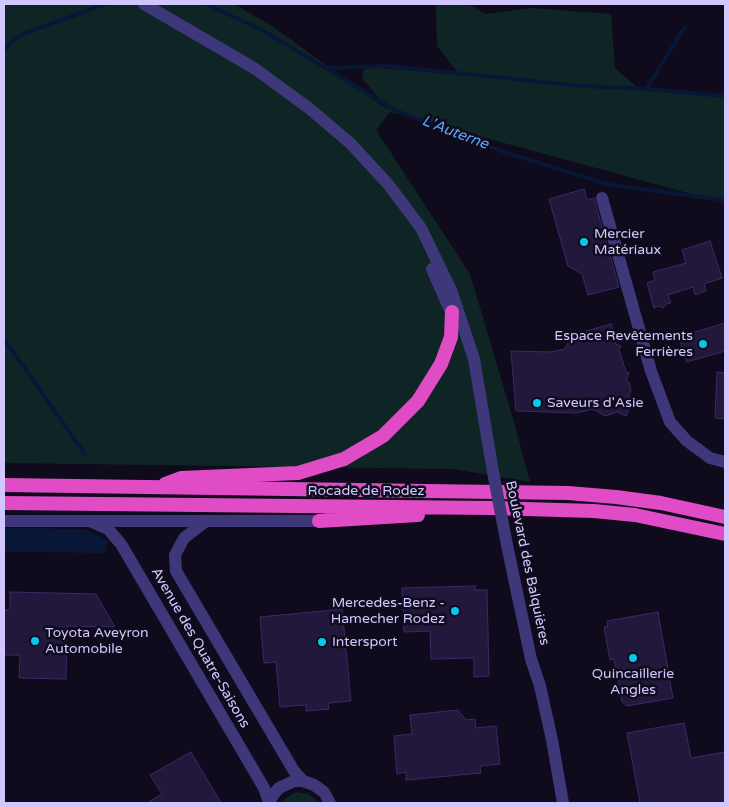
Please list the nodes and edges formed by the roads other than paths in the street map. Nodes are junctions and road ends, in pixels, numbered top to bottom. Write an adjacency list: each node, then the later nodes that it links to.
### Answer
1 (144, 4): 2 (street, Boulevard des Balquières)
2 (388, 184): 4 (street, Boulevard des Balquières); 6 (street, Boulevard des Balquières)
3 (602, 198): 5 (street)
4 (452, 312): 6 (street, Boulevard des Balquières); 8 (highway)
5 (725, 462)
6 (493, 472): 17 (street, Boulevard des Balquières, bridge)
7 (4, 486): 8 (highway, Rocade de Rodez)
8 (154, 487): 11 (highway, Rocade de Rodez)
9 (4, 503): 10 (highway, Rocade de Rodez)
10 (491, 508): 13 (highway); 16 (highway, Rocade de Rodez)
11 (725, 517)
12 (4, 520): 14 (street, Avenue des Quatre-Saisons)
13 (319, 521): 15 (street, Avenue des Quatre-Saisons)
14 (92, 522): 15 (street, Avenue des Quatre-Saisons); 19 (street, Avenue des Quatre-Saisons)
15 (205, 522): 18 (street, Avenue des Quatre-Saisons)
16 (725, 534)
17 (531, 659): 21 (street, Boulevard des Balquières); 22 (street, Boulevard des Balquières)
18 (303, 781): 19 (street); 20 (street)
19 (269, 803)
20 (330, 803)
21 (554, 803)
22 (562, 803)

